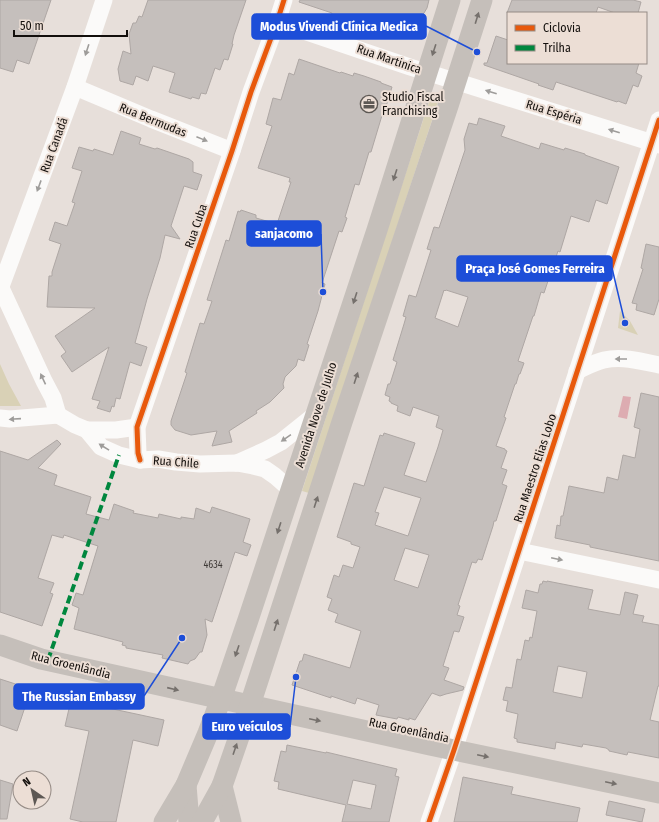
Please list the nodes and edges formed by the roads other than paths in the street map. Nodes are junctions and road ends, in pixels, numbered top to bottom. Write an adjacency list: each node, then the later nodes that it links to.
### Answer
1 (104, 0): 8 (street, Rua Canadá, one-way to 8)
2 (284, 0): 5 (street, Rua Cuba)
3 (450, 0): 6 (main road, Avenida Nove de Julho, one-way to 6)
4 (482, 0): 7 (main road, one-way to 4)
5 (277, 22): 6 (street, Rua Martinica); 11 (street, Rua Cuba)
6 (427, 72): 7 (street, Rua Martinica); 15 (main road, Avenida Nove de Julho, one-way to 15)
7 (456, 82): 10 (street, Rua Espéria, one-way to 7); 27 (main road, one-way to 7)
8 (75, 87): 11 (street, Rua Bermudas, one-way to 11); 12 (street, Rua Canadá, one-way to 12)
9 (659, 120): 10 (street, Rua Maestro Elias Lobo)
10 (655, 144): 14 (street, Rua Maestro Elias Lobo)
11 (232, 151): 18 (street, Rua Cuba)
12 (0, 289): 16 (street, one-way to 12)
13 (659, 364): 14 (street, one-way to 14)
14 (578, 371): 23 (street, Rua Maestro Elias Lobo)
15 (316, 414): 21 (street, Rua Chile, one-way to 21); 22 (main road, Avenida Nove de Julho)
16 (58, 415): 17 (street, one-way to 17); 19 (street, Rua Chile)
17 (0, 418)
18 (137, 427): 19 (street); 20 (street, Rua Cuba)
19 (87, 430): 20 (street, Rua Chile, one-way to 19)
20 (140, 460): 21 (street, Rua Chile)
21 (237, 463): 22 (street, Rua Chile)
22 (292, 491): 26 (main road, Avenida Nove de Julho, one-way to 26)
23 (519, 551): 24 (street, one-way to 24); 28 (street, Rua Maestro Elias Lobo)
24 (659, 580)
25 (0, 645): 26 (main road, Rua Groenlândia, one-way to 26)
26 (221, 699): 27 (main road, Rua Groenlândia); 29 (main road, Avenida Nove de Julho)
27 (250, 705): 28 (main road, Rua Groenlândia, one-way to 28); 30 (main road, one-way to 27)
28 (454, 750): 31 (main road, Rua Groenlândia, one-way to 31); 36 (street, Rua Maestro Elias Lobo)
29 (186, 785): 32 (main road, Avenida Nove de Julho); 33 (main road)
30 (222, 786): 34 (main road); 35 (main road)
31 (659, 793)
32 (164, 822)
33 (189, 822)
34 (202, 822)
35 (231, 822)
36 (429, 822)

